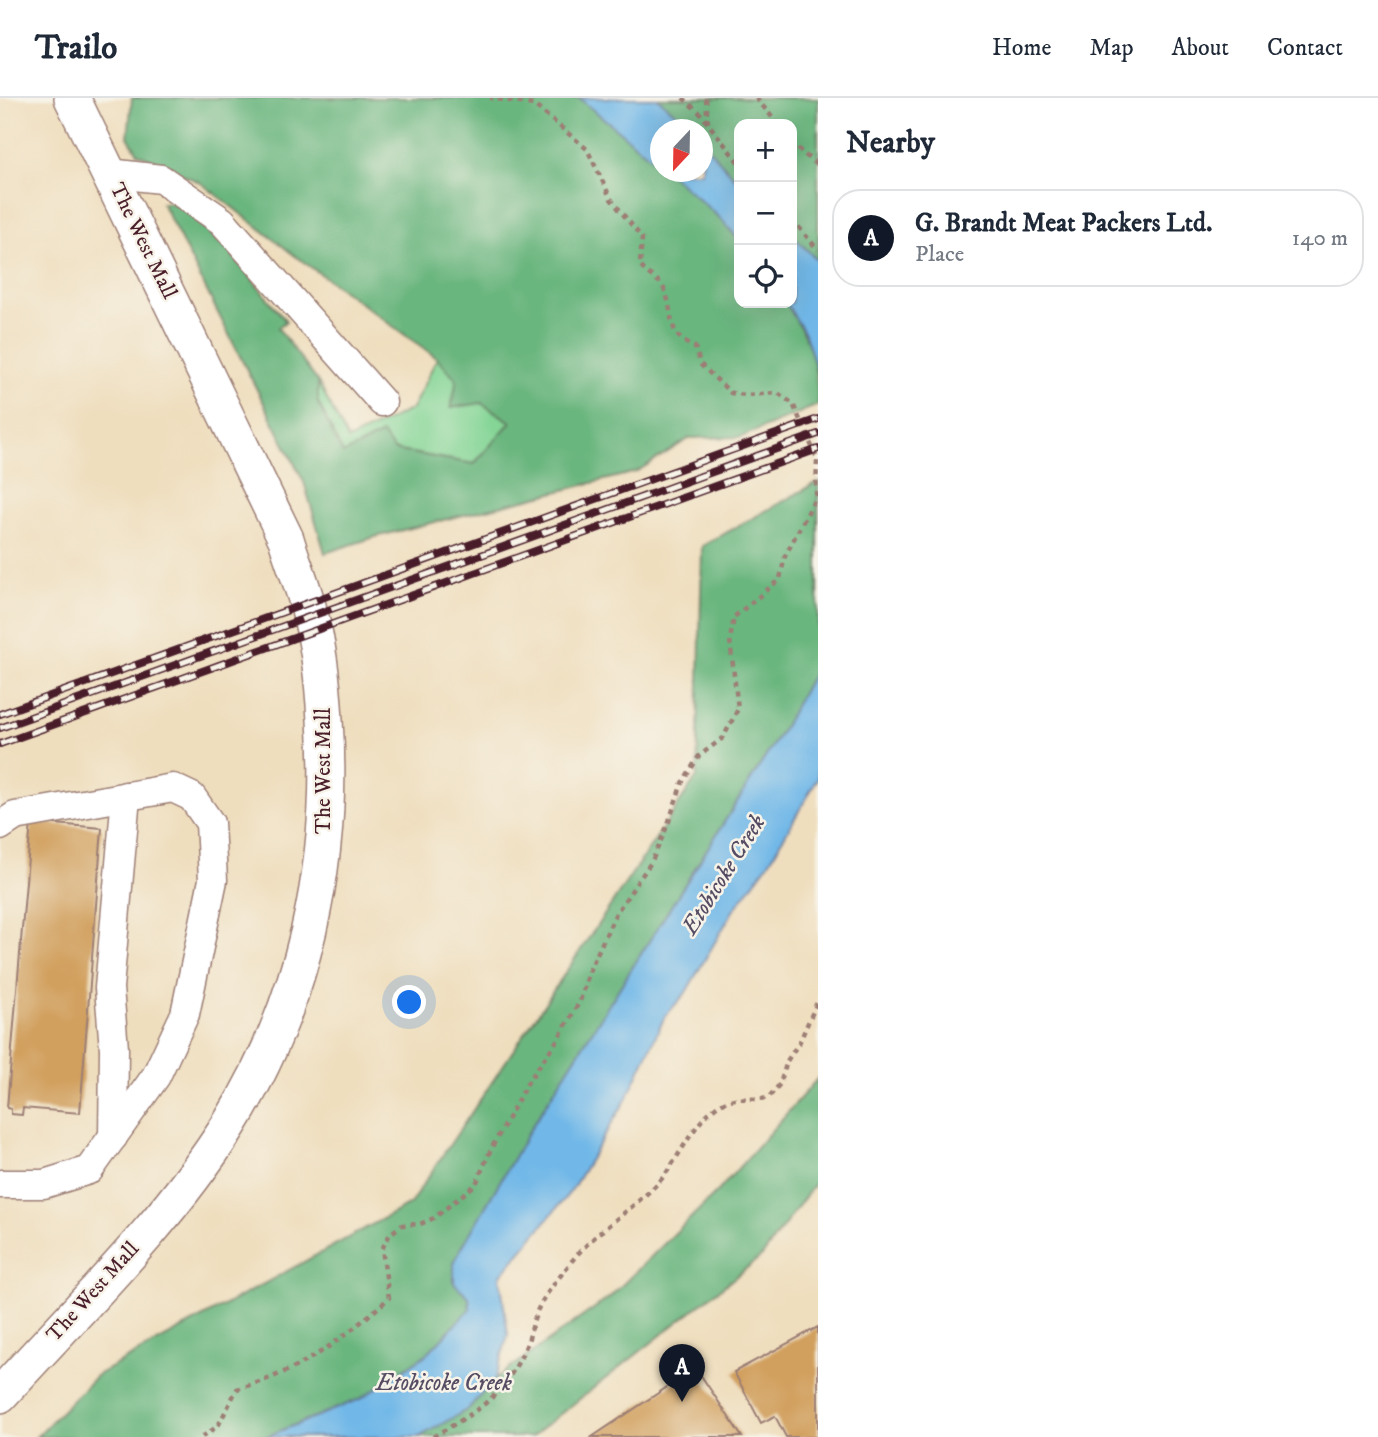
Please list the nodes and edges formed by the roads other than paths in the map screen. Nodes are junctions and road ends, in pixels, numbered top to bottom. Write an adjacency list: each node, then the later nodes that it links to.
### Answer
1 (72, 98): 2 (main road, The West Mall)
2 (109, 173): 3 (lane); 8 (main road, The West Mall)
3 (382, 402)
4 (126, 796): 5 (lane); 6 (lane); 6 (lane)
5 (0, 827)
6 (113, 1137): 7 (lane)
7 (0, 1184)
8 (0, 1395)

